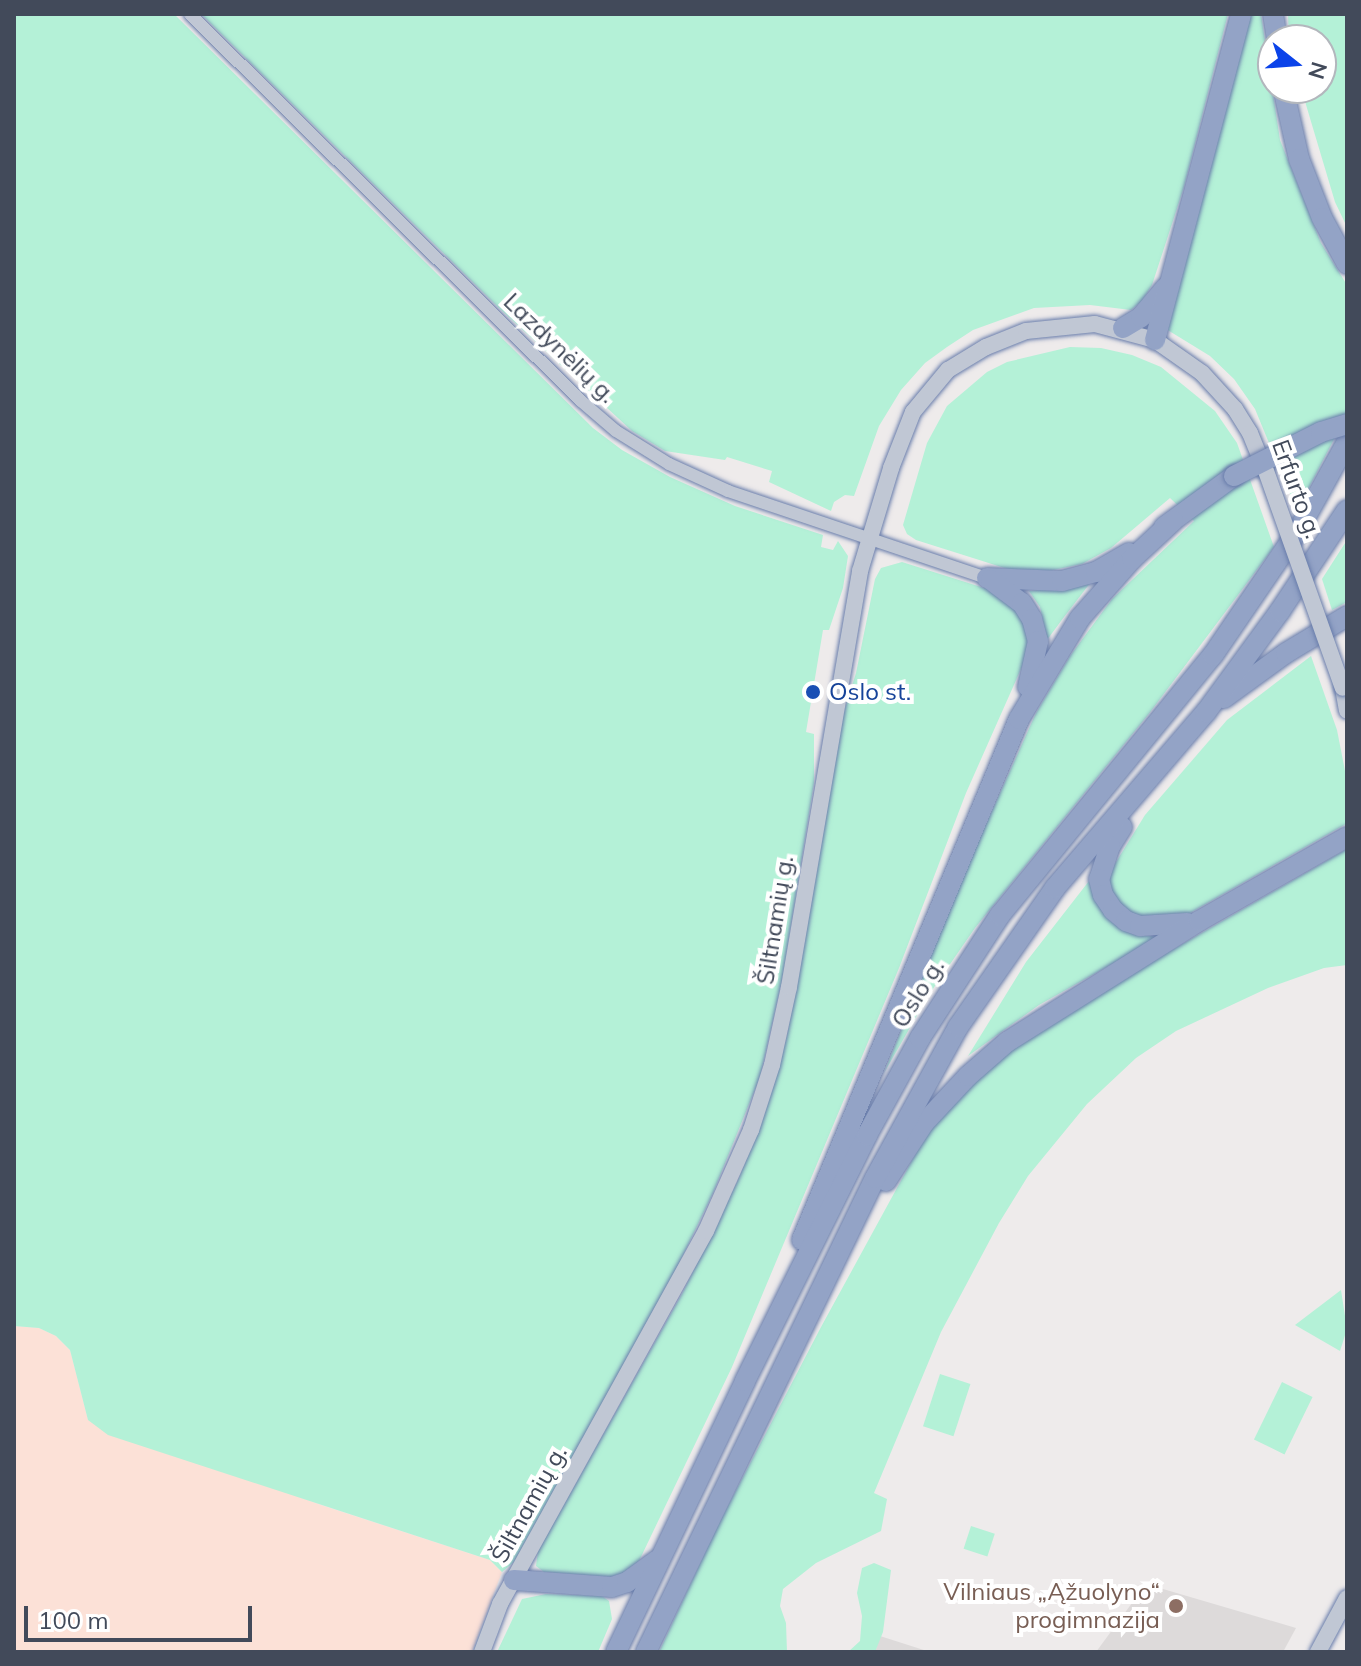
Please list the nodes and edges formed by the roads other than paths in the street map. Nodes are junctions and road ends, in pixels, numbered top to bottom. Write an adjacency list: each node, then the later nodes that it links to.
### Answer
1 (190, 14): 12 (street, Lazdynėlių g.)
2 (1241, 14): 5 (highway)
3 (1287, 104): 4 (highway)
4 (1347, 264)
5 (1172, 278): 6 (highway); 7 (highway)
6 (1123, 328): 7 (street, Šiltnamių g.); 12 (street, Šiltnamių g.)
7 (1155, 340): 15 (street, Erfurto g., bridge)
8 (1347, 424): 11 (highway, bridge)
9 (1347, 442): 23 (highway, Oslo g.)
10 (1347, 510): 17 (highway)
11 (1173, 521): 13 (highway); 18 (highway)
12 (869, 539): 13 (street, Lazdynėlių g.); 25 (street, Šiltnamių g.)
13 (987, 578): 18 (highway)
14 (1347, 616): 17 (highway)
15 (1345, 691): 16 (street, Erfurto g.)
16 (1347, 711)
17 (1206, 712): 19 (highway)
18 (1019, 719): 23 (highway)
19 (1156, 772): 21 (highway); 22 (highway)
20 (1347, 837): 21 (highway)
21 (1199, 921): 22 (highway)
22 (842, 1248): 31 (highway)
23 (745, 1381): 24 (highway, Oslo g.)
24 (659, 1558): 26 (highway); 28 (highway, Oslo g.)
25 (514, 1580): 26 (highway); 29 (street, Šiltnamių g.)
26 (612, 1587): 28 (highway)
27 (1347, 1598): 32 (street)
28 (626, 1630): 30 (highway, Oslo g.)
29 (482, 1652)
30 (616, 1652)
31 (646, 1652)
32 (1318, 1652)

